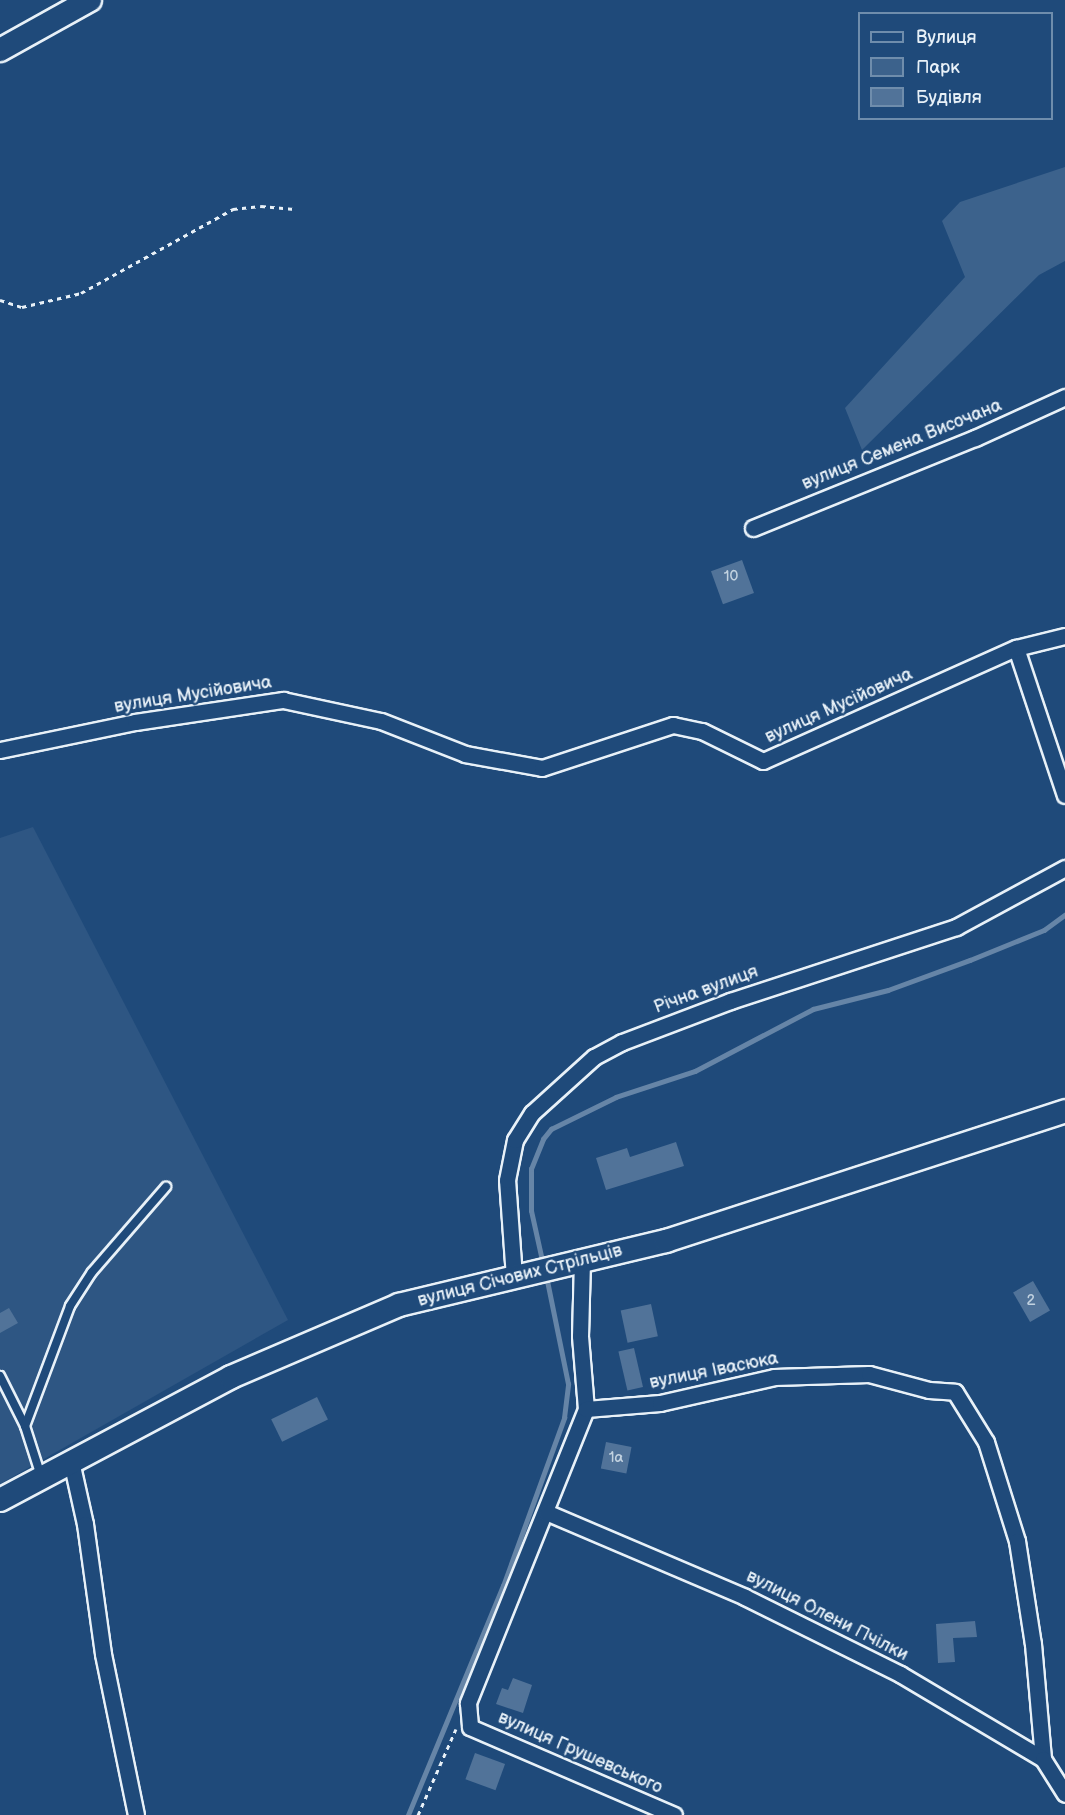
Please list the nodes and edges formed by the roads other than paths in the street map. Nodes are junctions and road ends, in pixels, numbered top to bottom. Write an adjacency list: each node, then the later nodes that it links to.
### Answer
1 (90, 0): 2 (street)
2 (0, 50)
3 (1065, 397): 4 (street, вулиця Семена Височана)
4 (753, 528)
5 (1065, 636): 6 (street, вулиця Мусійовича)
6 (1016, 648): 7 (street, вулиця Мусійовича); 8 (street)
7 (0, 750)
8 (1065, 795)
9 (1065, 868): 13 (street, Річна вулиця)
10 (1065, 1111): 12 (street, вулиця Січових Стрільців)
11 (166, 1187): 16 (lane)
12 (582, 1260): 13 (street, вулиця Січових Стрільців); 15 (street)
13 (523, 1274): 17 (street, вулиця Січових Стрільців)
14 (0, 1376): 16 (lane)
15 (586, 1409): 20 (street); 21 (street, вулиця Івасюка)
16 (25, 1426): 18 (lane)
17 (71, 1461): 18 (street, вулиця Січових Стрільців); 23 (street)
18 (41, 1477): 19 (street, вулиця Січових Стрільців)
19 (0, 1500)
20 (546, 1512): 21 (street, вулиця Олени Пчілки); 24 (street, вулиця Грушевського)
21 (1043, 1759): 22 (street, вулиця Олени Пчілки)
22 (1065, 1794)
23 (136, 1815)
24 (674, 1815)

